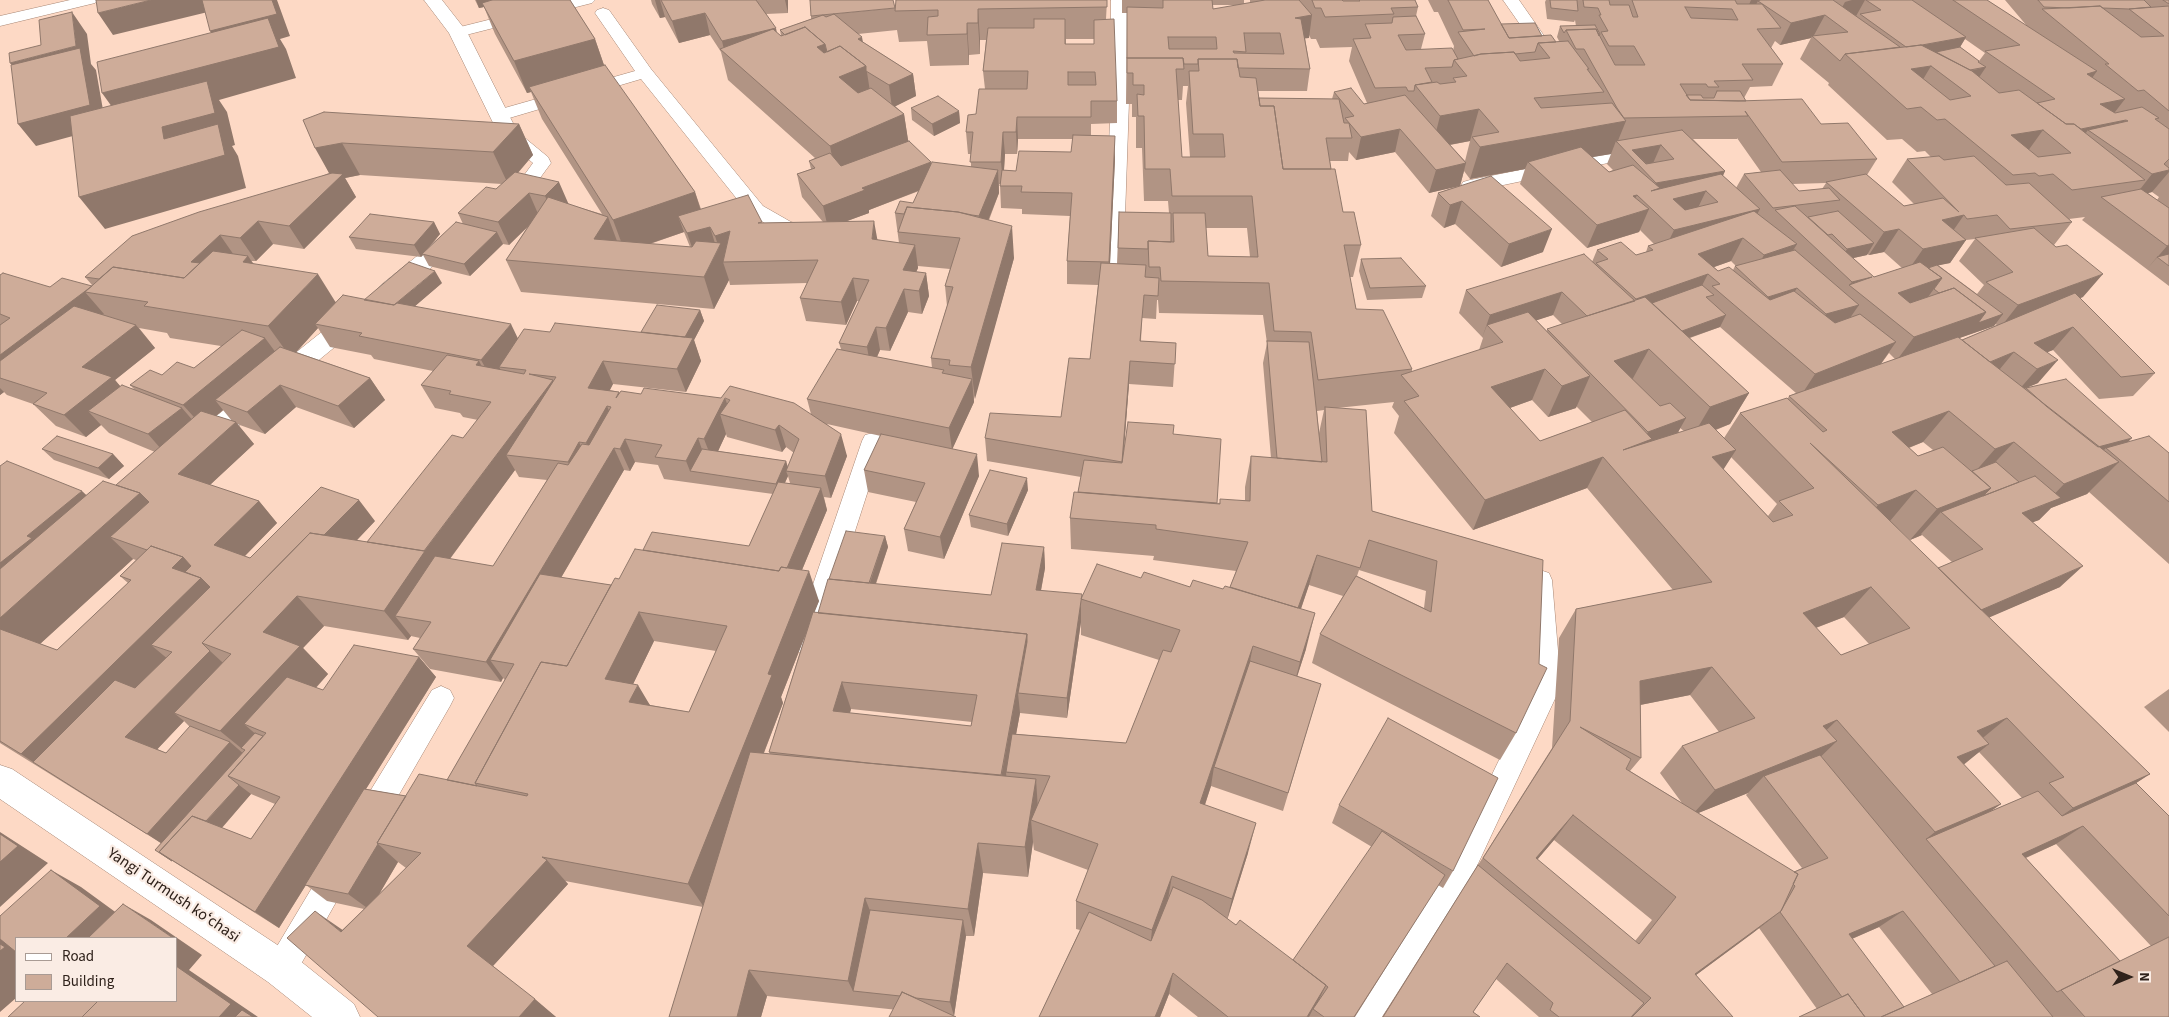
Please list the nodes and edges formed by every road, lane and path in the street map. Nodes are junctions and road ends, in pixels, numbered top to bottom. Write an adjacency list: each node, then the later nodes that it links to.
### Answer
1 (90, 0): 7 (lane)
2 (433, 0): 8 (street)
3 (586, 0): 8 (lane)
4 (1119, 0): 18 (lane)
5 (1511, 0): 9 (lane)
6 (603, 13): 10 (lane)
7 (0, 21)
8 (458, 32): 11 (street)
9 (1557, 65)
10 (645, 73): 11 (lane); 17 (lane)
11 (500, 115): 12 (street)
12 (508, 132): 14 (lane)
13 (1609, 138): 15 (lane)
14 (526, 180)
15 (1470, 186)
16 (473, 223): 20 (street)
17 (826, 235)
18 (1113, 273)
19 (873, 442): 22 (lane)
20 (184, 458)
21 (1540, 580): 27 (lane)
22 (798, 668)
23 (441, 698): 25 (lane)
24 (0, 780): 25 (street, Yangi Turmush koʻchasi)
25 (281, 969): 26 (street, Yangi Turmush koʻchasi)
26 (341, 1017)
27 (1364, 1017)

